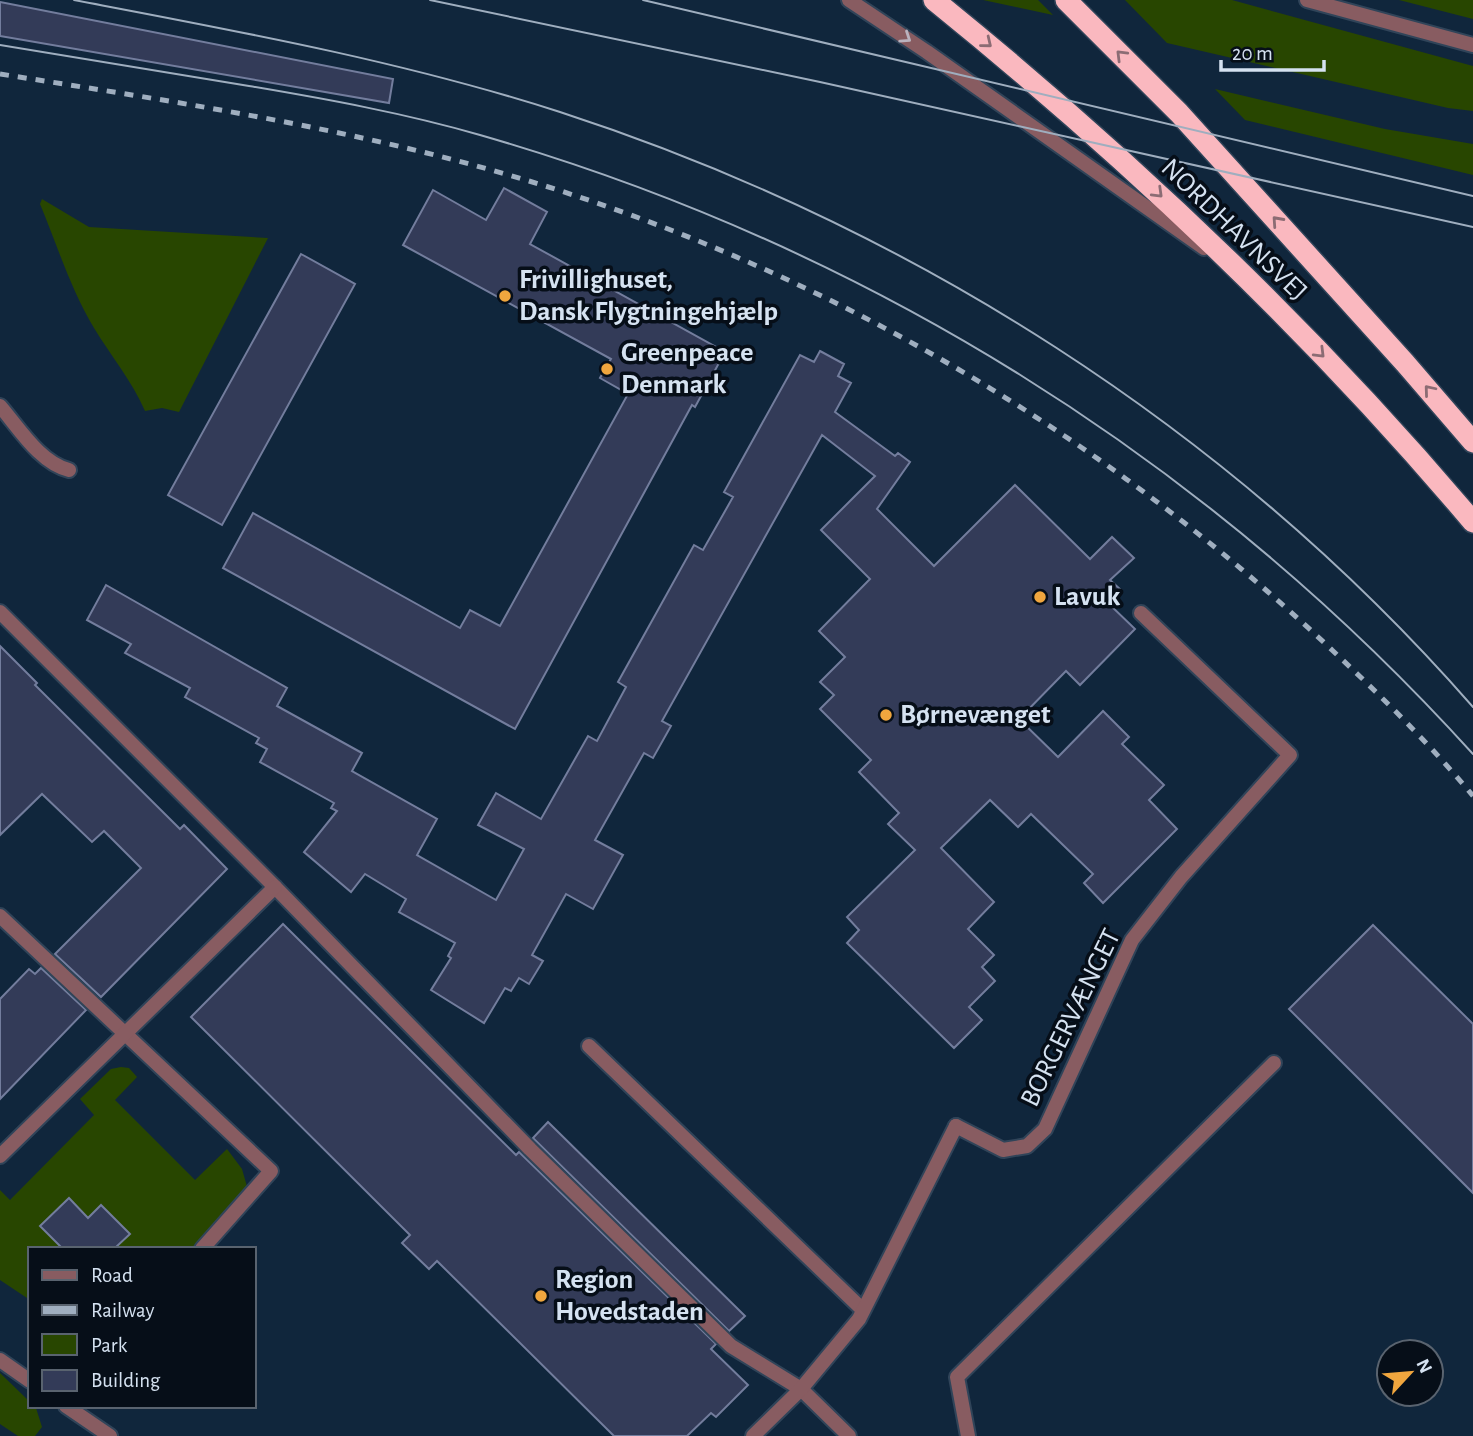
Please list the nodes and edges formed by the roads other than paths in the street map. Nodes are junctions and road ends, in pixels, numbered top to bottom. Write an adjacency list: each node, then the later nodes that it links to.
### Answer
1 (849, 0): 6 (street, one-way to 6)
2 (934, 0): 6 (highway, NORDHAVNSVEJ, one-way to 6)
3 (1066, 0): 8 (highway, NORDHAVNSVEJ, one-way to 3)
4 (1307, 0): 5 (street)
5 (1473, 45)
6 (1242, 275): 10 (highway, NORDHAVNSVEJ, one-way to 10)
7 (0, 406): 9 (street)
8 (1473, 442)
9 (69, 470)
10 (1473, 522)
11 (0, 612): 13 (street)
12 (1141, 613): 20 (street, BORGERVÆNGET)
13 (275, 887): 15 (street); 23 (street)
14 (0, 916): 15 (street)
15 (125, 1034): 18 (street); 19 (street)
16 (589, 1046): 20 (street)
17 (1274, 1063): 28 (street)
18 (0, 1156)
19 (204, 1247)
20 (863, 1310): 23 (street, BORGERVÆNGET)
21 (0, 1360): 22 (street)
22 (28, 1380)
23 (801, 1389): 26 (street, BORGERVÆNGET); 27 (street)
24 (69, 1408): 25 (street)
25 (110, 1436)
26 (753, 1436)
27 (849, 1436)
28 (968, 1436)

